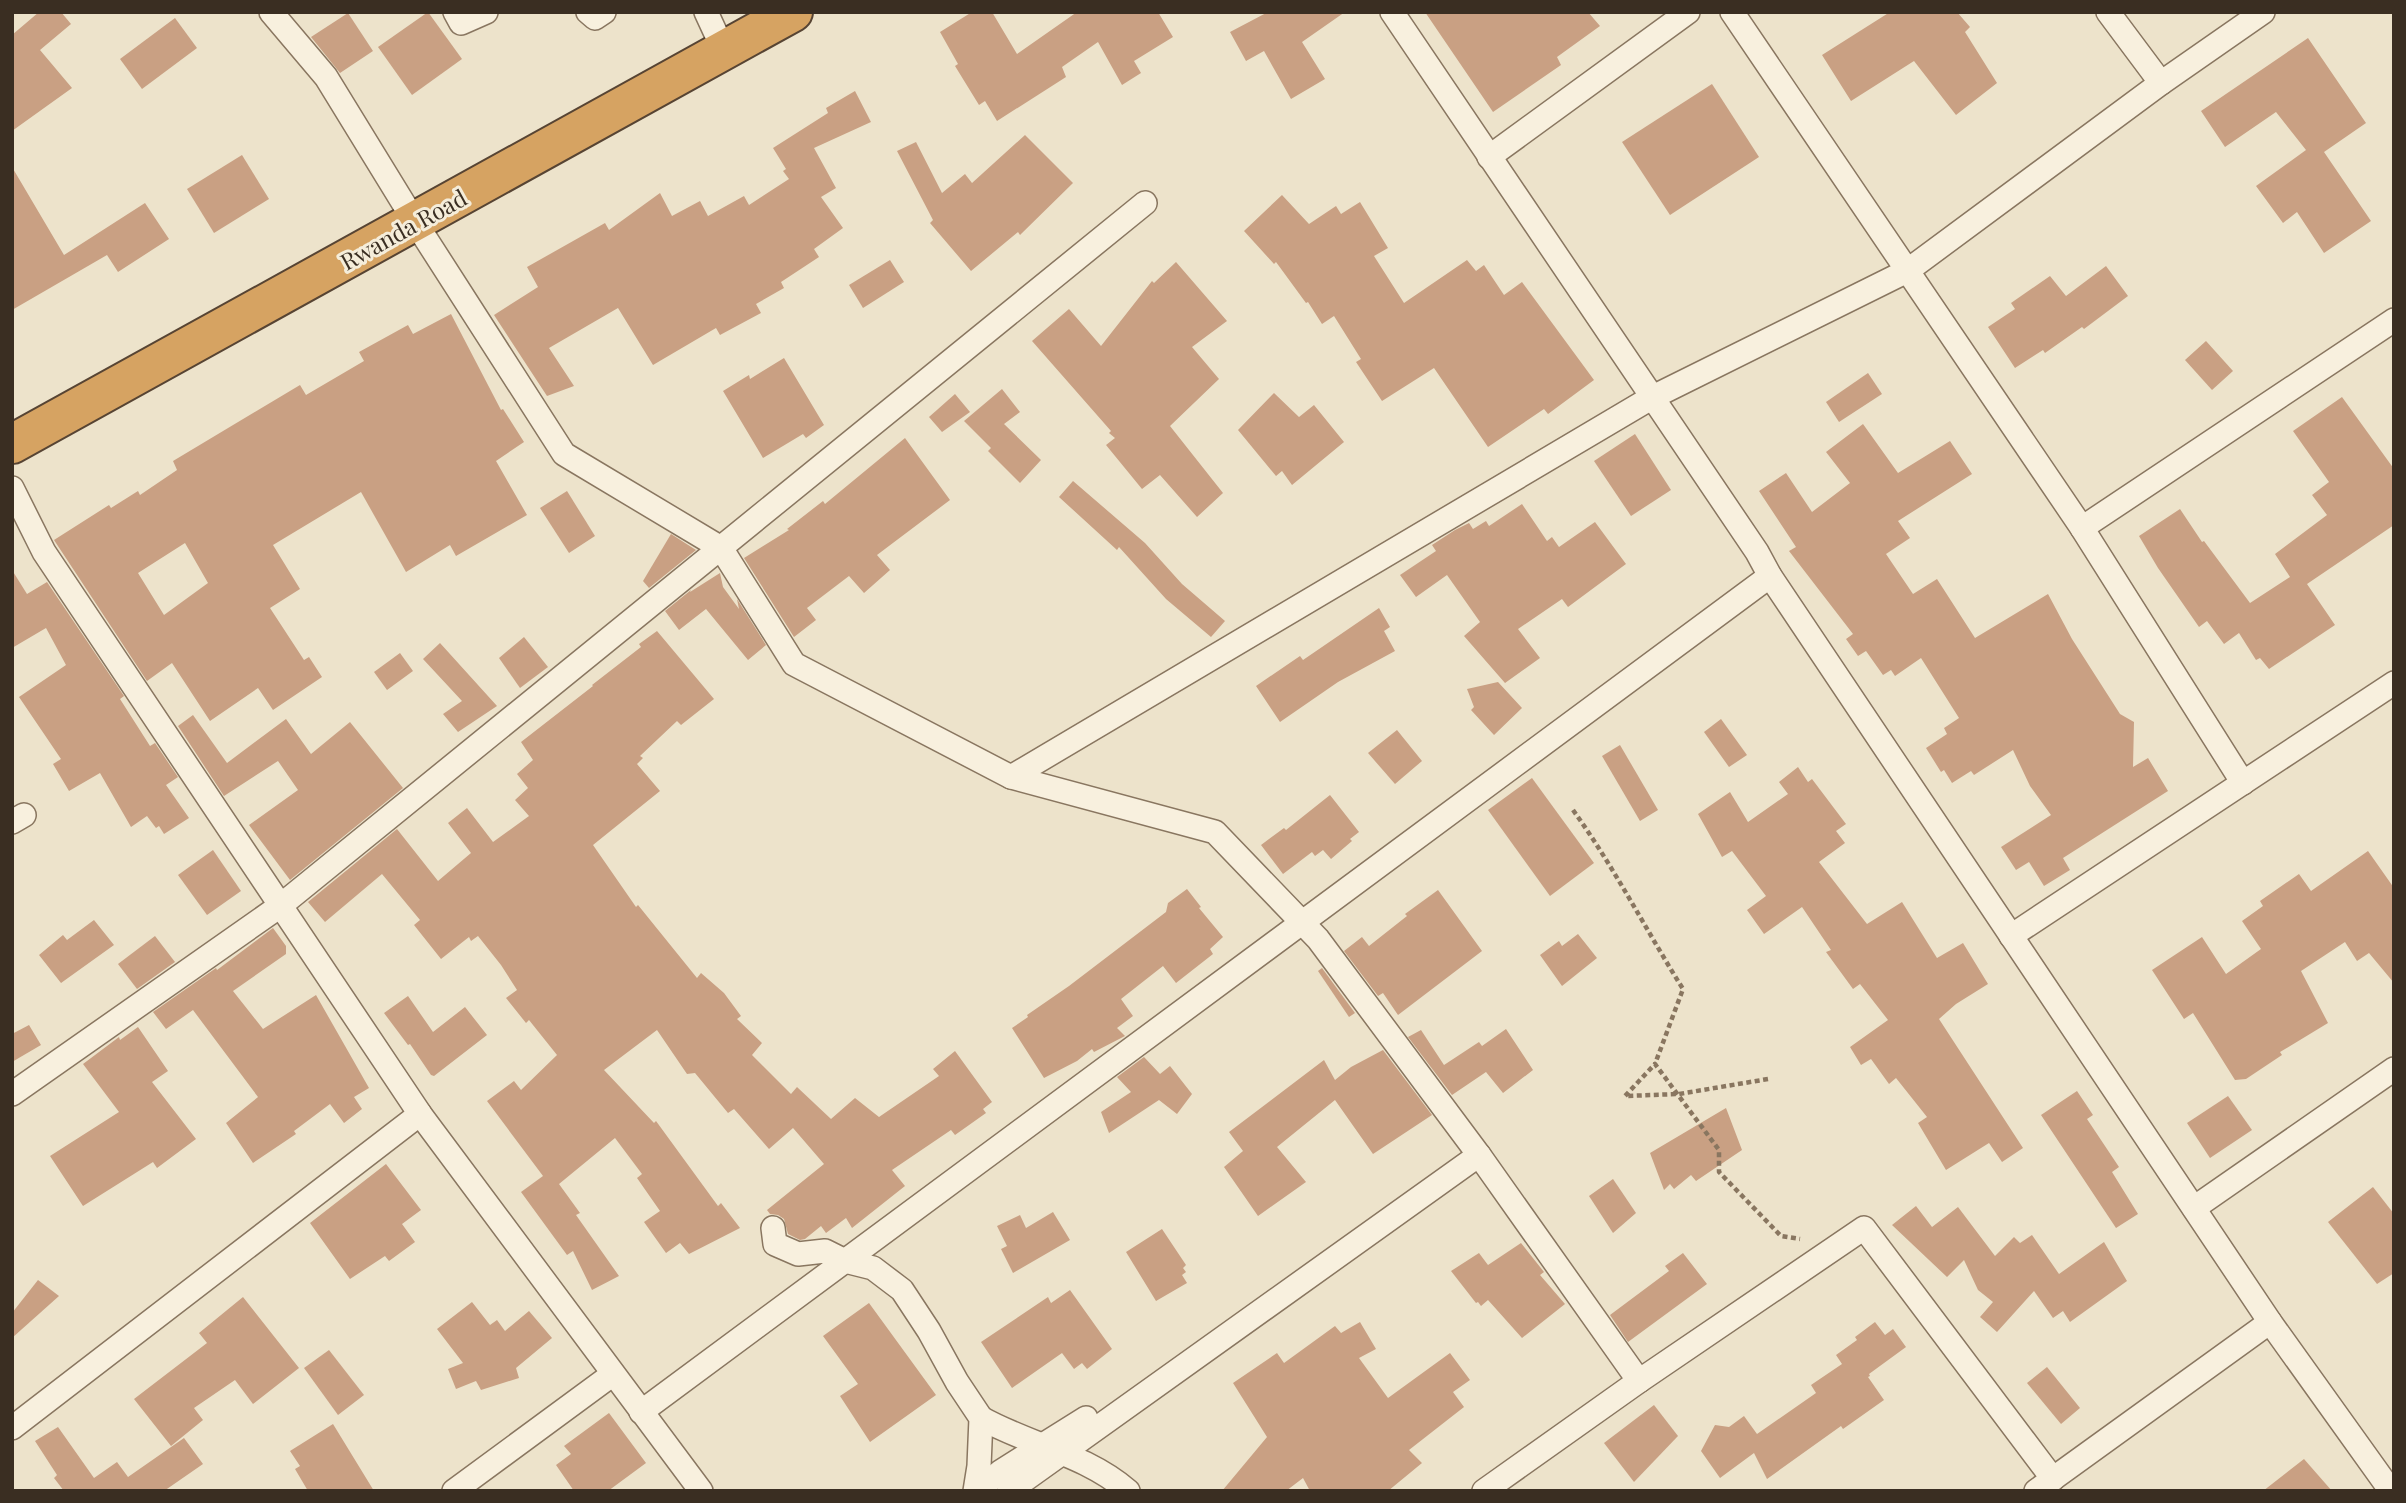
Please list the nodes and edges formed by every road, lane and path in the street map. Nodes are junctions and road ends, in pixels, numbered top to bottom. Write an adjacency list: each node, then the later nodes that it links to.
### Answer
1 (271, 12): 17 (street)
2 (455, 12): 3 (street)
3 (486, 12)
4 (588, 12): 5 (street)
5 (604, 12)
6 (706, 12): 13 (street)
7 (793, 12): 13 (highway, Rwanda Road)
8 (1392, 12): 15 (street)
9 (1688, 12): 15 (street)
10 (1732, 12): 18 (street)
11 (2108, 12): 14 (street)
12 (2263, 12): 14 (street)
13 (723, 51): 17 (highway, Rwanda Road)
14 (2161, 83): 18 (street)
15 (1489, 157): 20 (street)
16 (1145, 203): 24 (street)
17 (415, 222): 21 (highway, Rwanda Road); 24 (street)
18 (1907, 271): 20 (street); 23 (street)
19 (2394, 320): 23 (street)
20 (1651, 398): 25 (street); 27 (street)
21 (12, 444)
22 (12, 488): 30 (street)
23 (2082, 528): 28 (street)
24 (721, 548): 27 (street); 30 (street)
25 (1770, 576): 31 (street); 32 (street)
26 (2394, 683): 28 (street)
27 (1011, 777): 31 (street)
28 (2243, 783): 32 (street)
29 (1573, 810): 33 (path)
30 (280, 906): 36 (street); 38 (street)
31 (1302, 923): 39 (street); 42 (street)
32 (2011, 936): 40 (street)
33 (1655, 1064): 37 (path); 37 (path)
34 (2394, 1069): 40 (street)
35 (1768, 1079): 37 (path)
36 (12, 1094)
37 (1679, 1094): 43 (path)
38 (420, 1114): 47 (street); 52 (street)
39 (1479, 1155): 48 (street); 53 (street)
40 (2194, 1208): 46 (street)
41 (773, 1228): 44 (street)
42 (869, 1243): 44 (street); 45 (street)
43 (1838, 1246): 48 (street); 54 (street)
44 (845, 1261): 45 (street); 50 (street)
45 (873, 1268): 51 (street)
46 (2270, 1322): 54 (street); 55 (street)
47 (613, 1374): 50 (street); 56 (street)
48 (1639, 1381): 61 (street)
49 (1109, 1403): 53 (street)
50 (641, 1412): 57 (street)
51 (981, 1418): 53 (street); 58 (street)
52 (12, 1428)
53 (1051, 1449): 58 (street); 59 (street); 60 (street)
54 (2045, 1485)
55 (2391, 1488)
56 (454, 1491)
57 (701, 1491)
58 (976, 1491)
59 (1009, 1491)
60 (1128, 1491)
61 (1484, 1491)

